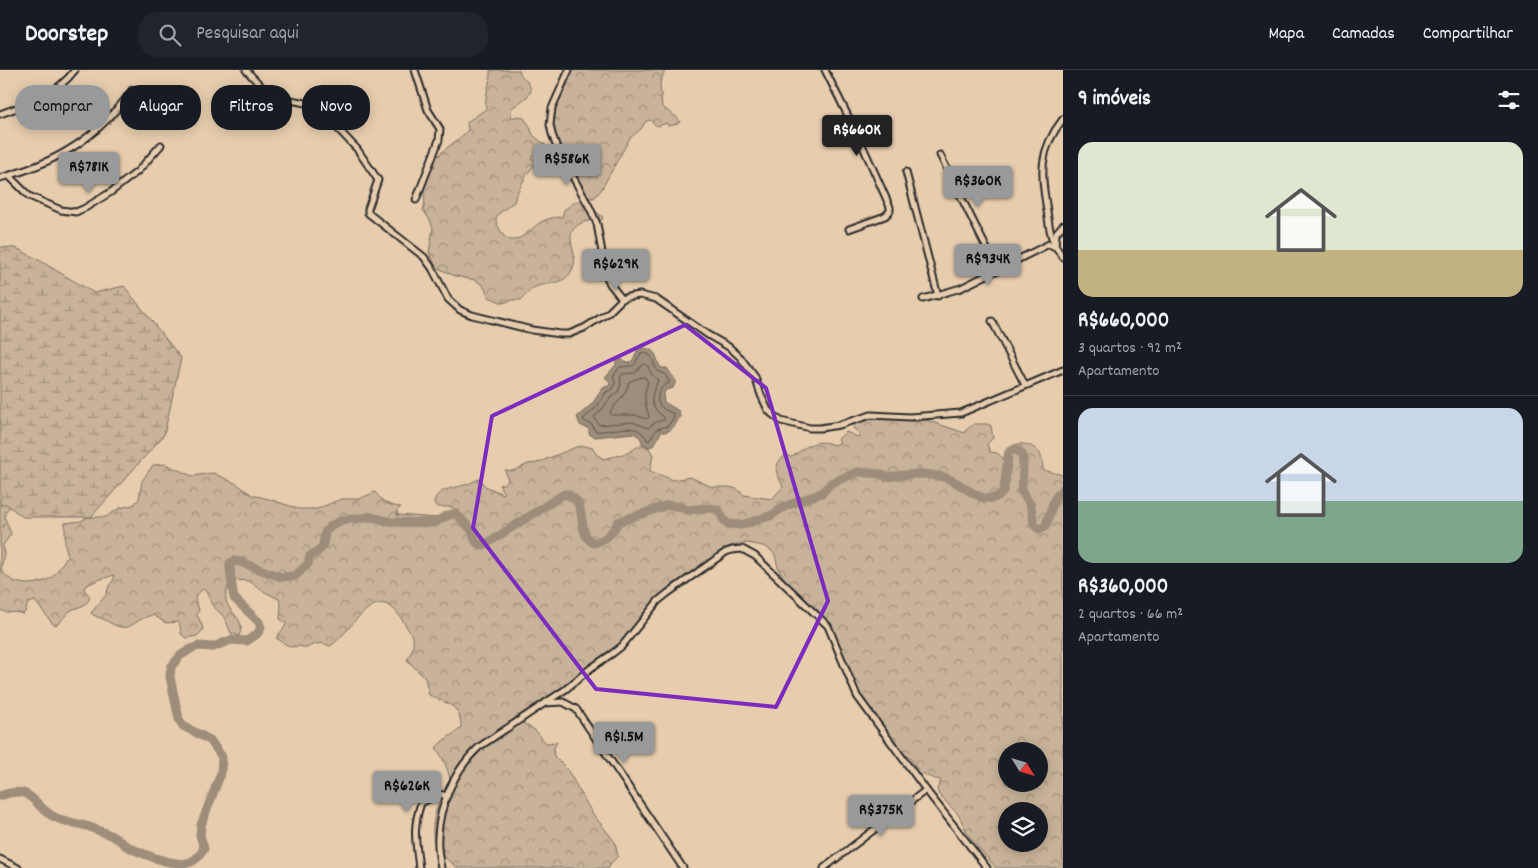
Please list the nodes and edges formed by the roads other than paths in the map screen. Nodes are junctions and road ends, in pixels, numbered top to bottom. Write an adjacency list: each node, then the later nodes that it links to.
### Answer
1 (74, 70): 7 (street)
2 (246, 70): 21 (street)
3 (415, 70): 14 (street)
4 (569, 70): 21 (street)
5 (825, 70): 16 (street)
6 (120, 106): 12 (street)
7 (0, 114)
8 (1063, 119): 17 (street)
9 (161, 145): 12 (street)
10 (940, 155): 19 (street)
11 (906, 172): 20 (street)
12 (10, 176): 13 (street)
13 (0, 178)
14 (416, 200)
15 (1063, 225): 17 (street)
16 (850, 229)
17 (1055, 247): 18 (street); 19 (street)
18 (1063, 257)
19 (998, 271): 20 (street)
20 (938, 296): 22 (street)
21 (622, 299): 25 (street)
22 (923, 299)
23 (992, 321): 25 (street)
24 (1063, 370): 25 (street)
25 (1025, 385)
26 (544, 704): 27 (street); 28 (street); 33 (street)
27 (926, 790): 34 (street); 35 (street)
28 (447, 796): 31 (street); 32 (street)
29 (0, 859): 30 (street)
30 (18, 868)
31 (419, 868)
32 (440, 868)
33 (683, 868)
34 (824, 868)
35 (987, 868)

